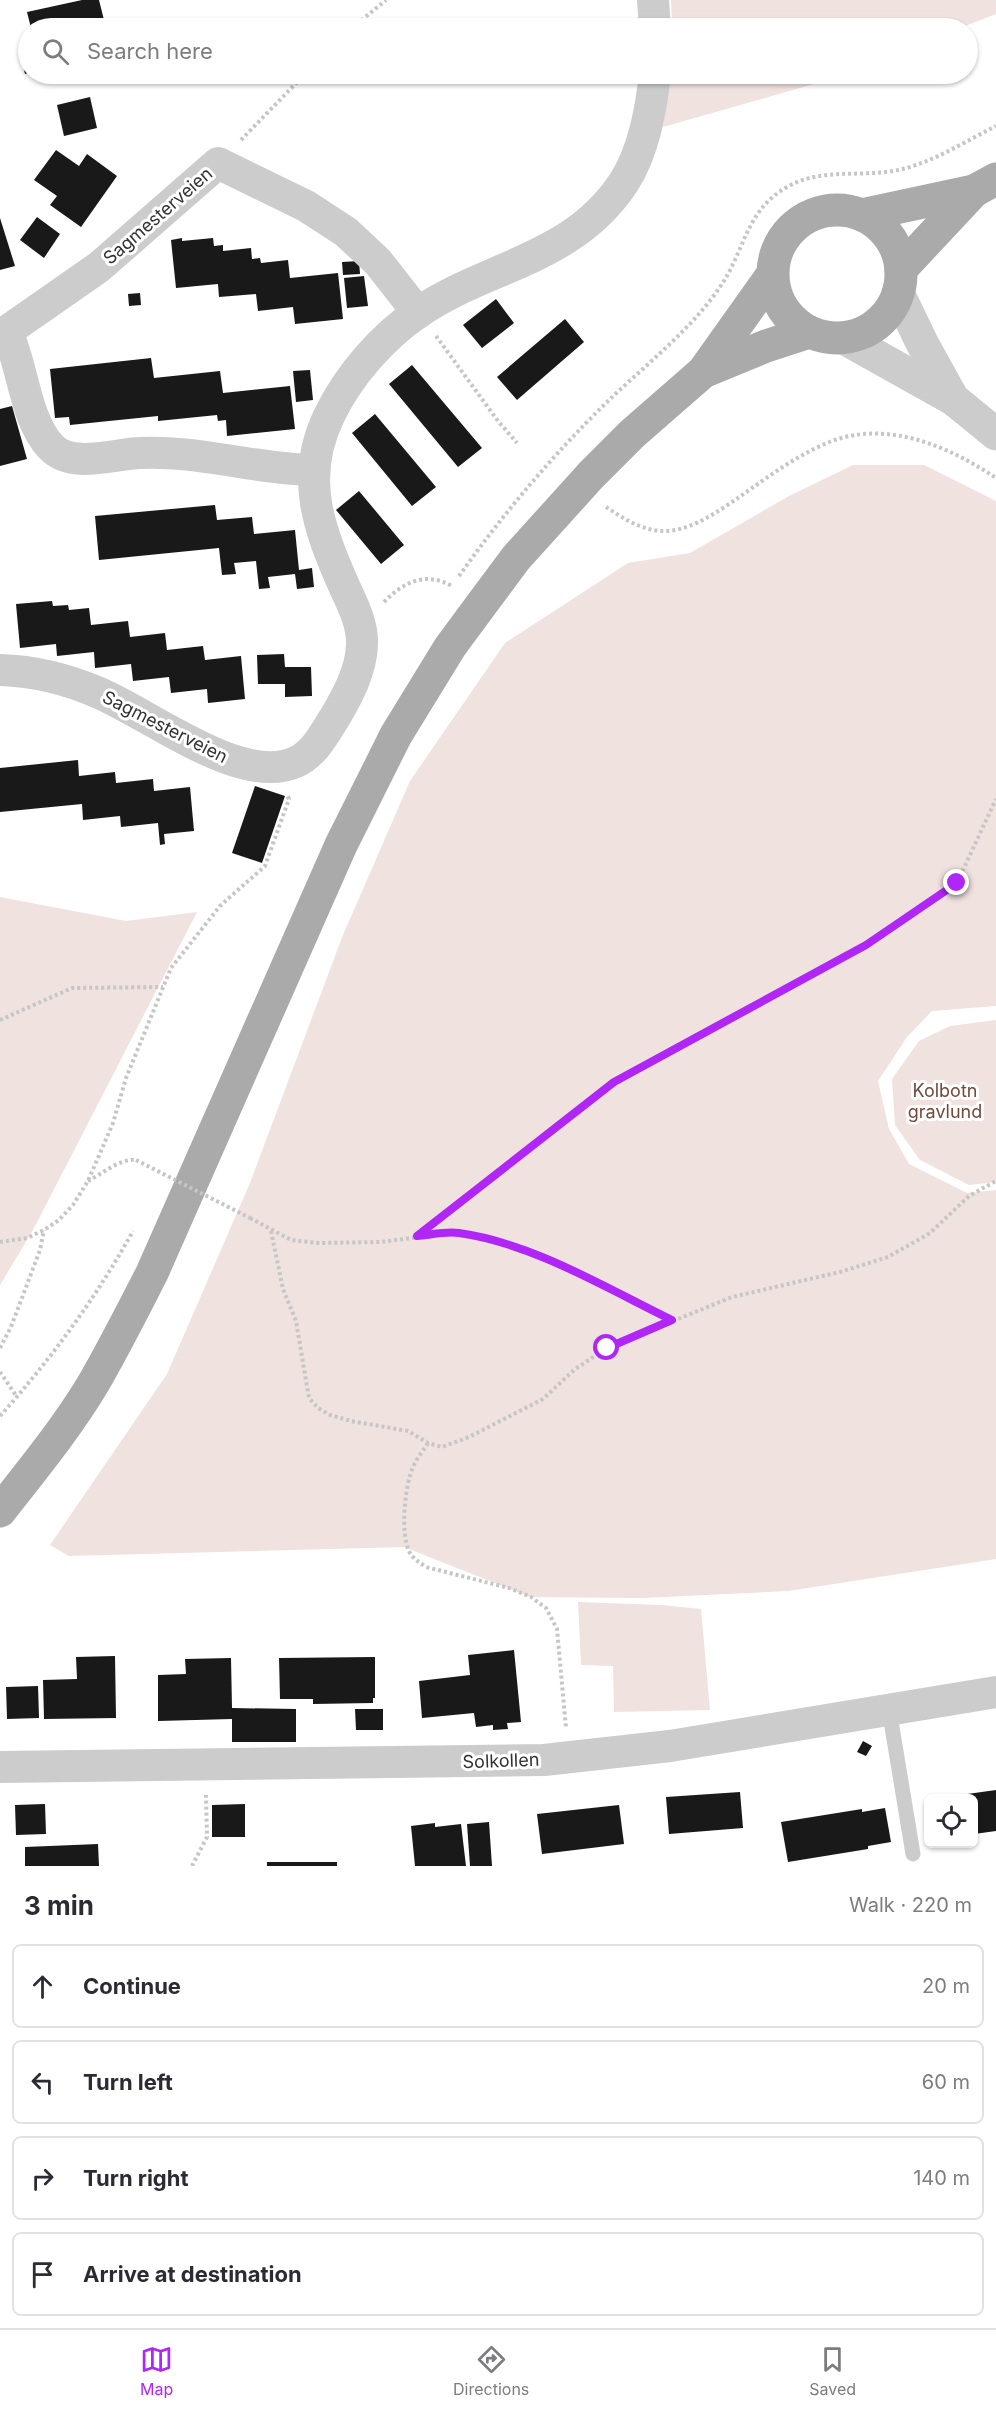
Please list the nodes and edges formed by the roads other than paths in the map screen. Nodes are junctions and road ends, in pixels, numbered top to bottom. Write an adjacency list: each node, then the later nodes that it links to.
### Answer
1 (653, 0): 2 (street)
2 (654, 18)
3 (653, 84): 8 (street, Sagmesterveien)
4 (985, 185): 5 (main road); 7 (main road)
5 (862, 215): 6 (main road); 7 (main road)
6 (772, 275): 9 (main road); 12 (main road)
7 (899, 281): 11 (main road); 13 (street)
8 (418, 313): 10 (street, Sagmesterveien); 15 (street, Sagmesterveien)
9 (808, 332): 11 (main road); 12 (main road)
10 (4, 334): 15 (street, Sagmesterveien)
11 (844, 338): 13 (street)
12 (703, 372): 17 (main road)
13 (953, 399): 14 (street)
14 (996, 434)
15 (313, 470): 16 (street, Sagmesterveien)
16 (0, 670)
17 (0, 1511)
18 (996, 1692): 19 (street, Solkollen)
19 (889, 1709): 20 (street, Solkollen); 21 (lane)
20 (0, 1767)
21 (913, 1854)

